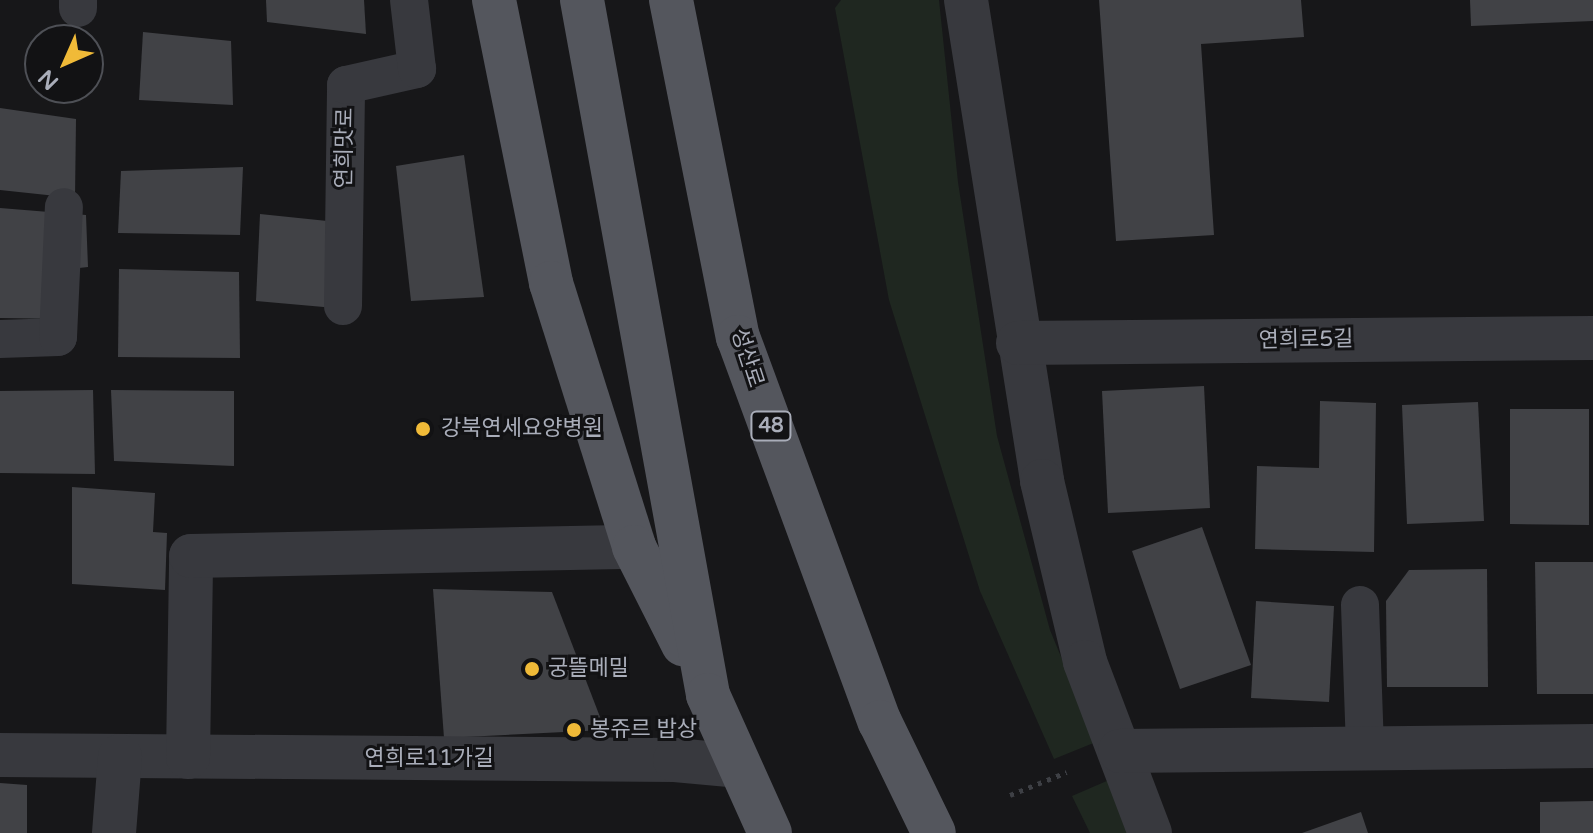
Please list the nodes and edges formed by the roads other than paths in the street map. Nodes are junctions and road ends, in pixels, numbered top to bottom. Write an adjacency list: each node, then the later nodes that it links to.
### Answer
1 (409, 0): 7 (lane, 연희맛로)
2 (494, 0): 11 (main road)
3 (582, 0): 13 (main road)
4 (671, 0): 23 (main road, 성산로 / 48)
5 (966, 0): 10 (street)
6 (64, 207): 9 (lane)
7 (343, 306)
8 (1593, 338): 10 (street, 연희로5길)
9 (0, 339)
10 (1018, 343): 16 (street)
11 (634, 547): 13 (main road); 19 (street)
12 (1360, 605): 15 (lane)
13 (708, 695): 20 (main road)
14 (1593, 746): 15 (street)
15 (1365, 749): 16 (street)
16 (1120, 751): 24 (street)
17 (0, 755): 18 (street, 연희로11가길)
18 (120, 756): 19 (street, 연희로11가길); 21 (street)
19 (188, 757): 20 (street, 연희로11가길)
20 (738, 766): 22 (main road)
21 (114, 833)
22 (770, 833)
23 (934, 833)
24 (1150, 833)

